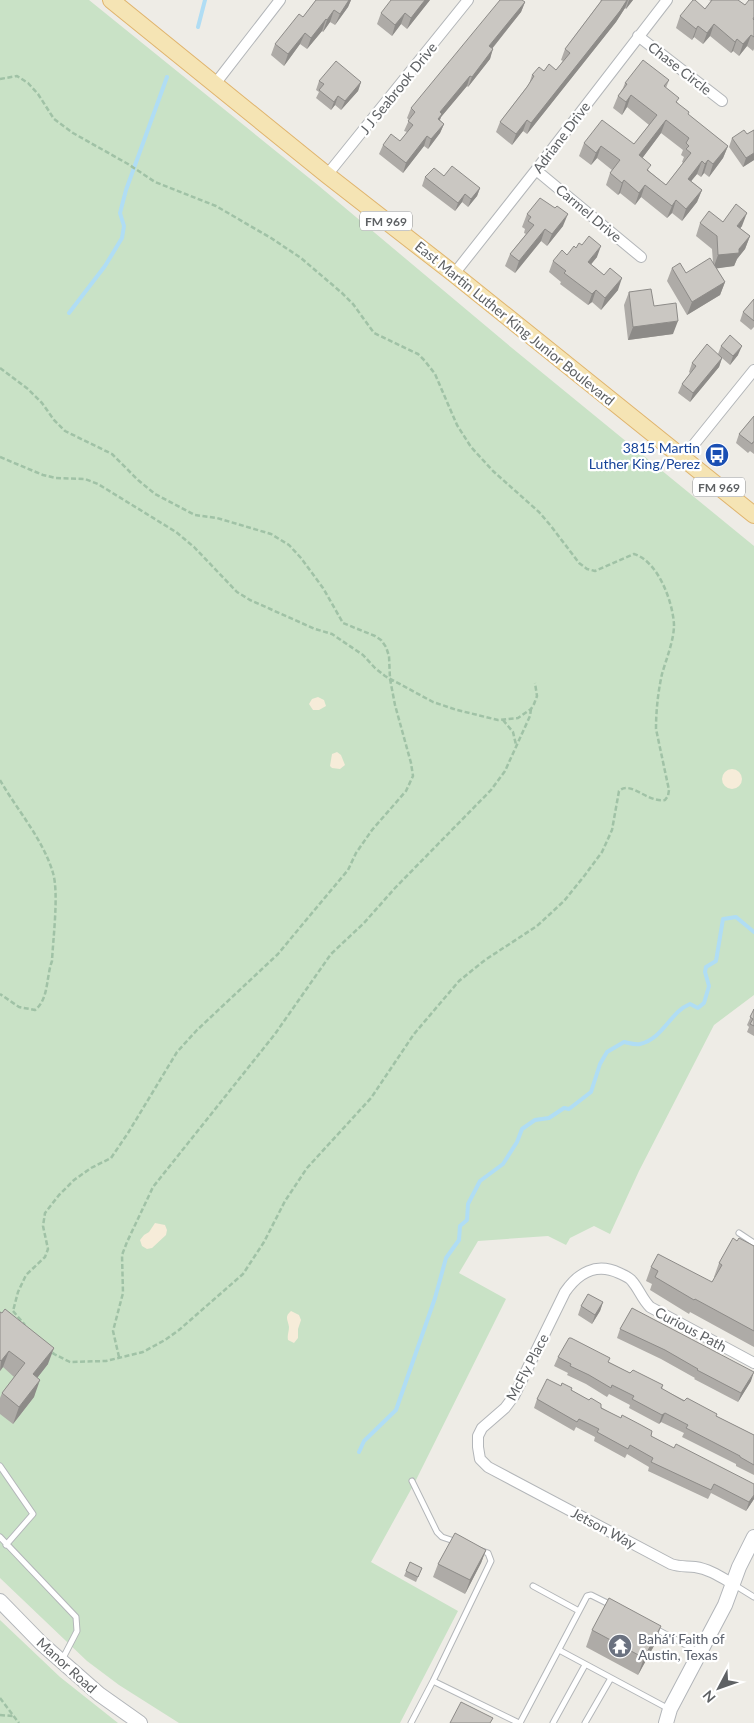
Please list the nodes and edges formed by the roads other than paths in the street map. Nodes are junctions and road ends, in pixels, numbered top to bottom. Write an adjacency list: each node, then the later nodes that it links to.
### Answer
1 (111, 0): 6 (main road, East Martin Luther King Junior Boulevard / FM 969)
2 (280, 0): 6 (street)
3 (468, 0): 9 (street, J J Seabrook Drive)
4 (667, 0): 5 (street, Adriane Drive)
5 (638, 36): 7 (street, Chase Circle); 8 (street, Adriane Drive)
6 (215, 84): 9 (main road, East Martin Luther King Junior Boulevard / FM 969)
7 (722, 100)
8 (536, 170): 10 (street, Carmel Drive); 11 (street, Adriane Drive)
9 (327, 176): 11 (main road, East Martin Luther King Junior Boulevard / FM 969)
10 (641, 257)
11 (454, 274): 13 (main road, East Martin Luther King Junior Boulevard / FM 969)
12 (754, 370): 13 (street)
13 (683, 458): 14 (main road, East Martin Luther King Junior Boulevard / FM 969)
14 (754, 515)
15 (739, 1233): 16 (lane)
16 (754, 1243)
17 (582, 1273): 18 (street, Curious Path); 19 (street, McFly Place)
18 (754, 1363)
19 (480, 1458): 27 (street, Jetson Way)
20 (0, 1466): 25 (lane)
21 (412, 1481): 24 (lane)
22 (0, 1537): 25 (lane)
23 (754, 1537): 27 (street)
24 (461, 1544)
25 (6, 1545): 36 (lane)
26 (470, 1547): 39 (lane)
27 (732, 1584): 29 (lane); 35 (street)
28 (533, 1586): 32 (lane)
29 (754, 1597)
30 (0, 1601): 36 (street, Manor Road)
31 (616, 1608): 32 (lane)
32 (579, 1611): 34 (lane)
33 (650, 1626): 35 (lane)
34 (559, 1650): 37 (lane); 43 (lane)
35 (700, 1652): 40 (street)
36 (61, 1661): 41 (street, Manor Road)
37 (585, 1665): 38 (lane); 44 (lane)
38 (611, 1678): 40 (lane); 45 (lane)
39 (433, 1681): 42 (lane); 43 (lane)
40 (670, 1709): 46 (street); 47 (street)
41 (140, 1723)
42 (411, 1723)
43 (520, 1723)
44 (553, 1723)
45 (585, 1723)
46 (656, 1723)
47 (666, 1723)

